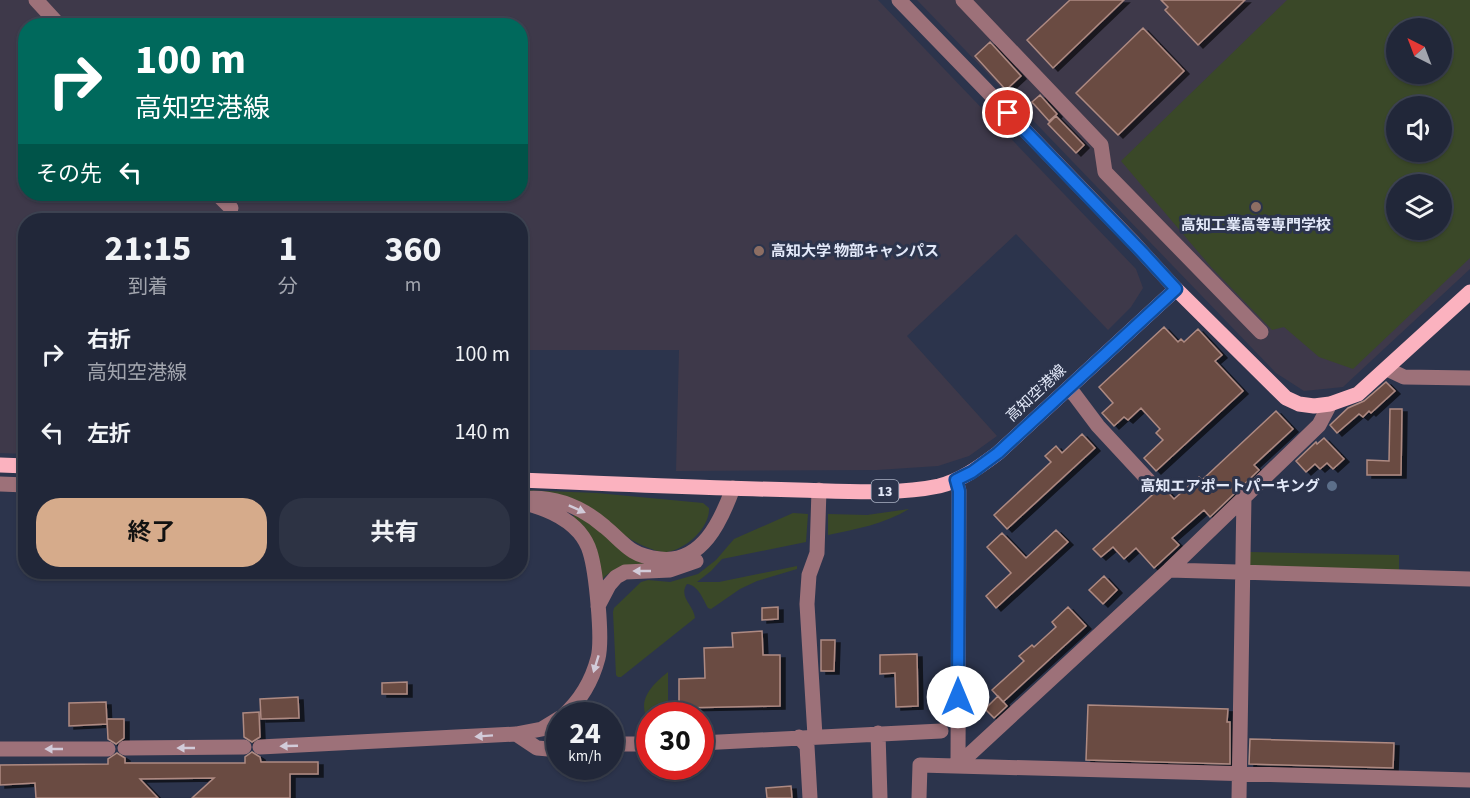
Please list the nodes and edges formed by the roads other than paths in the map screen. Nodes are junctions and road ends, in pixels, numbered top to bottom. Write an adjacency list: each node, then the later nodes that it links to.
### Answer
1 (36, 0): 4 (street)
2 (899, 0): 7 (street)
3 (963, 0): 9 (street)
4 (53, 18)
5 (224, 201): 6 (street)
6 (231, 208)
7 (1176, 289): 12 (main road, 高知空港線 / 13); 13 (main road)
8 (1470, 292): 10 (main road)
9 (1261, 332)
10 (1387, 369): 11 (street); 13 (main road)
11 (1470, 378)
12 (1067, 390): 17 (main road, 高知空港線 / 13); 18 (street)
13 (1330, 404): 23 (street)
14 (0, 465): 15 (main road)
15 (18, 466)
16 (528, 480): 21 (main road, 高知空港線 / 13)
17 (956, 480): 22 (main road, 高知空港線 / 13); 43 (street)
18 (1149, 481)
19 (0, 484): 20 (street)
20 (18, 485)
21 (733, 488): 22 (main road, 高知空港線 / 13); 24 (street, one-way to 21); 29 (street, one-way to 29)
22 (819, 490): 35 (street)
23 (1244, 496): 26 (street); 27 (street)
24 (528, 499)
25 (528, 504): 29 (street)
26 (1169, 570): 27 (street); 43 (street)
27 (1244, 573): 28 (street); 44 (street)
28 (1470, 579)
29 (598, 606): 30 (street, one-way to 30)
30 (576, 702)
31 (546, 726): 34 (street)
32 (941, 731): 33 (street)
33 (878, 733): 35 (street); 47 (street)
34 (516, 734): 38 (street, one-way to 38); 42 (street)
35 (807, 736): 36 (street); 46 (street)
36 (714, 742)
37 (244, 747): 39 (street, one-way to 39)
38 (260, 747)
39 (124, 748)
40 (0, 749): 41 (street, one-way to 40)
41 (108, 749)
42 (546, 749)
43 (958, 765): 44 (street); 48 (street)
44 (1239, 773): 45 (street); 49 (street)
45 (1470, 780)
46 (810, 798)
47 (880, 798)
48 (918, 798)
49 (1239, 798)

